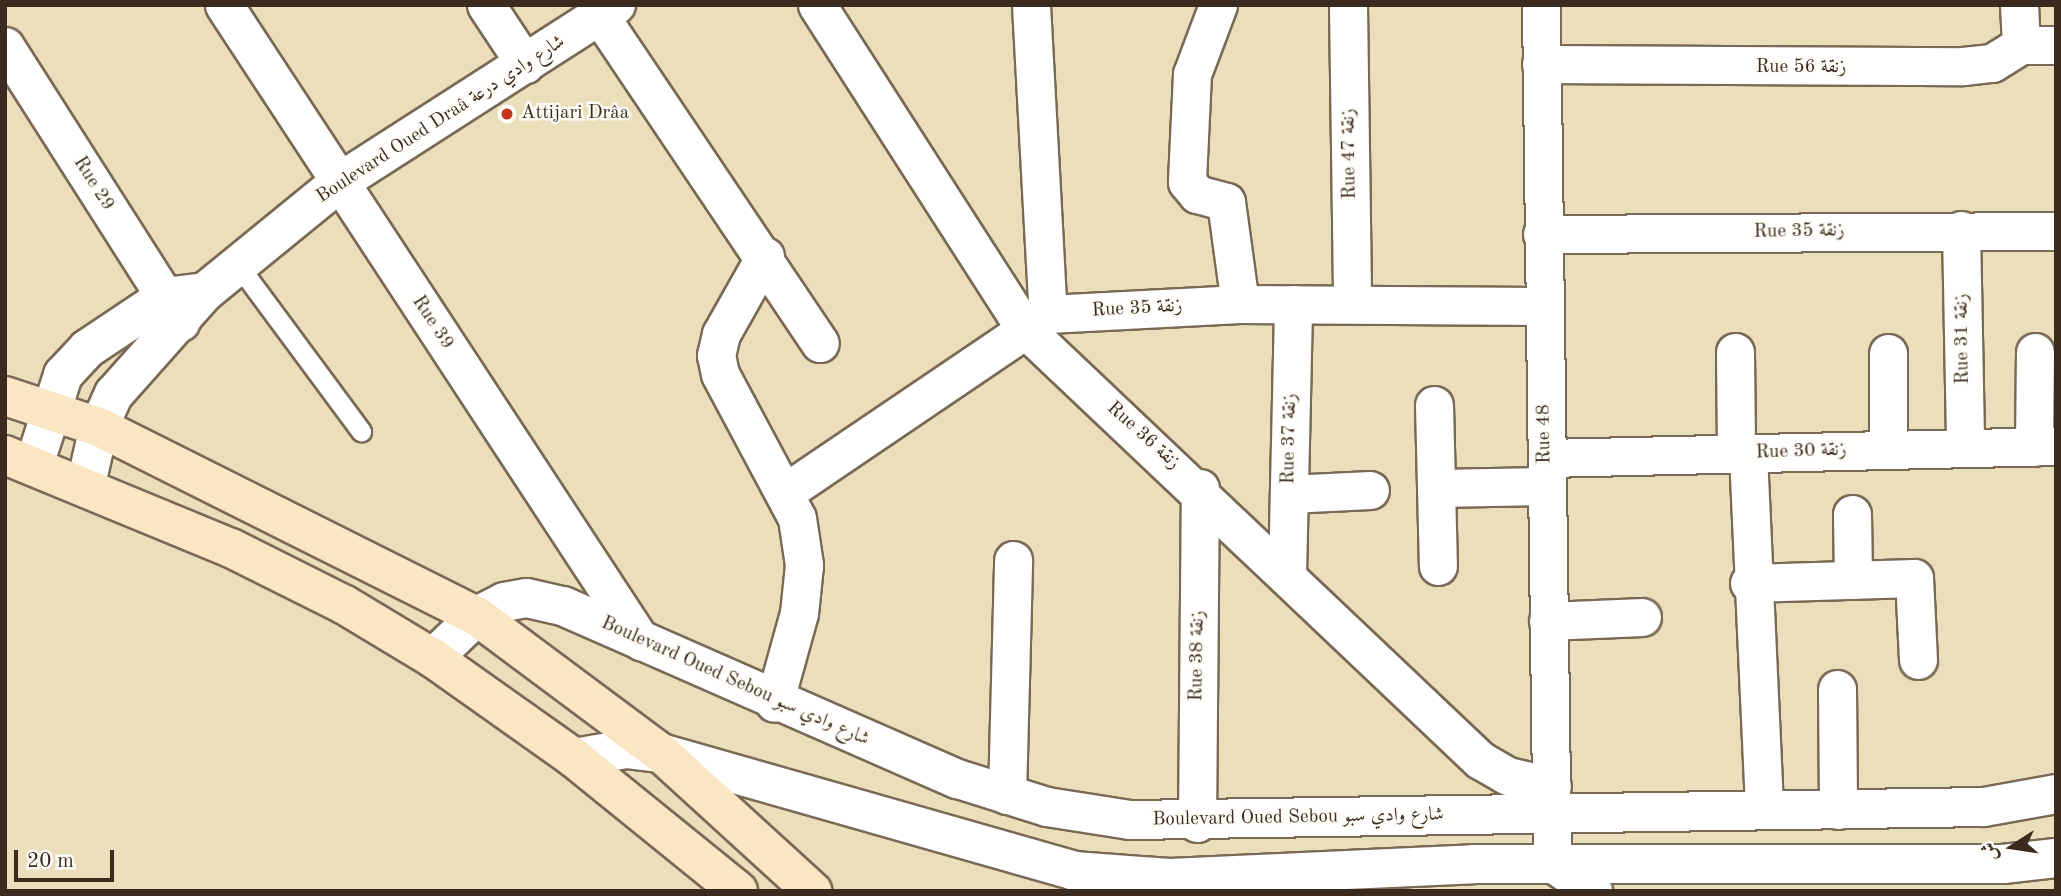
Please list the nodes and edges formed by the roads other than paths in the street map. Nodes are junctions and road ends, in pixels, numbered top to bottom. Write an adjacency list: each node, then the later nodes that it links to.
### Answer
1 (224, 5): 14 (street, Rue 39)
2 (486, 5): 12 (street)
3 (817, 5): 25 (street, Rue 36 زنقة)
4 (1031, 5): 25 (street)
5 (1218, 5): 21 (street)
6 (1348, 5): 20 (street, Rue 47 زنقة)
7 (1541, 5): 13 (street, Rue 48)
8 (2018, 5): 10 (street)
9 (608, 10): 12 (street, Boulevard Oued Draâ شارع وادي درعة); 18 (street)
10 (2038, 45): 13 (street, Rue 56 زنقة)
11 (5, 46): 24 (street, Rue 29)
12 (525, 64): 14 (street, Boulevard Oued Draâ شارع وادي درعة)
13 (1541, 64): 17 (street, Rue 48)
14 (340, 182): 19 (street, Boulevard Oued Draâ شارع وادي درعة); 56 (street, Rue 39)
15 (1961, 230): 16 (street, Rue 35 زنقة); 17 (street, Rue 35 زنقة); 36 (street, Rue 31 زنقة)
16 (2056, 231)
17 (1542, 234): 23 (street, Rue 48)
18 (765, 256): 26 (street); 45 (street)
19 (238, 265): 24 (street, Boulevard Oued Draâ شارع وادي درعة); 34 (lane)
20 (1352, 302): 22 (street, Rue 35 زنقة); 23 (street, Rue 35 زنقة)
21 (1240, 303): 22 (street, Rue 35 زنقة); 25 (street, Rue 35 زنقة)
22 (1293, 304): 46 (street, Rue 37 زنقة)
23 (1542, 306): 40 (street, Rue 48)
24 (173, 310): 32 (street, Boulevard Oued Draâ شارع وادي درعة); 33 (street, Boulevard Oued Draâ شارع وادي درعة)
25 (1037, 321): 42 (street, Rue 36 زنقة); 45 (street)
26 (820, 343)
27 (1735, 352): 38 (street)
28 (2035, 352): 35 (street)
29 (1888, 353): 37 (street)
30 (5, 396): 32 (main road)
31 (1434, 405): 43 (street)
32 (52, 413): 33 (main road); 39 (street, Boulevard Oued Draâ شارع وادي درعة)
33 (99, 426): 41 (street, Boulevard Oued Draâ شارع وادي درعة); 53 (main road)
34 (361, 430)
35 (2045, 446): 36 (street, Rue 30 زنقة)
36 (1965, 448): 37 (street, Rue 30 زنقة)
37 (1888, 449): 38 (street, Rue 30 زنقة)
38 (1742, 455): 40 (street, Rue 30 زنقة); 52 (street)
39 (20, 460): 41 (main road)
40 (1546, 472): 43 (street, Rue 30 زنقة); 55 (street, Rue 48)
41 (86, 484): 57 (main road)
42 (1200, 488): 50 (street, Rue 36 زنقة); 68 (street, Rue 38 زنقة)
43 (1437, 488): 49 (street)
44 (1370, 490): 46 (street)
45 (787, 491): 60 (street)
46 (1289, 494): 50 (street, Rue 37 زنقة)
47 (1852, 514): 51 (street)
48 (1013, 561): 63 (street)
49 (1438, 566)
50 (1286, 574): 64 (street, Rue 36 زنقة)
51 (1853, 580): 52 (street); 58 (street)
52 (1749, 583): 66 (street)
53 (477, 616): 56 (street, Boulevard Oued Sebou شارع وادي سبو); 57 (street, Boulevard Oued Sebou شارع وادي سبو); 61 (main road)
54 (1642, 617): 55 (street)
55 (1548, 621): 64 (street, Rue 48)
56 (641, 641): 60 (street, Boulevard Oued Sebou شارع وادي سبو)
57 (433, 658): 62 (main road)
58 (1918, 660)
59 (1837, 689): 67 (street)
60 (774, 702): 63 (street, Boulevard Oued Sebou شارع وادي سبو)
61 (662, 753): 62 (street); 70 (street); 72 (main road)
62 (574, 758): 71 (main road)
63 (1007, 794): 68 (street, Boulevard Oued Sebou شارع وادي سبو)
64 (1552, 800): 66 (street, Boulevard Oued Sebou شارع وادي سبو); 68 (street, Boulevard Oued Sebou شارع وادي سبو); 70 (street, Rue 48)
65 (2054, 803): 67 (street, Boulevard Oued Sebou شارع وادي سبو)
66 (1764, 810): 67 (street, Boulevard Oued Sebou شارع وادي سبو)
67 (1838, 810)
68 (1197, 824)
69 (2056, 858): 70 (street)
70 (1552, 863): 73 (street)
71 (738, 891)
72 (812, 891)
73 (1592, 891)

